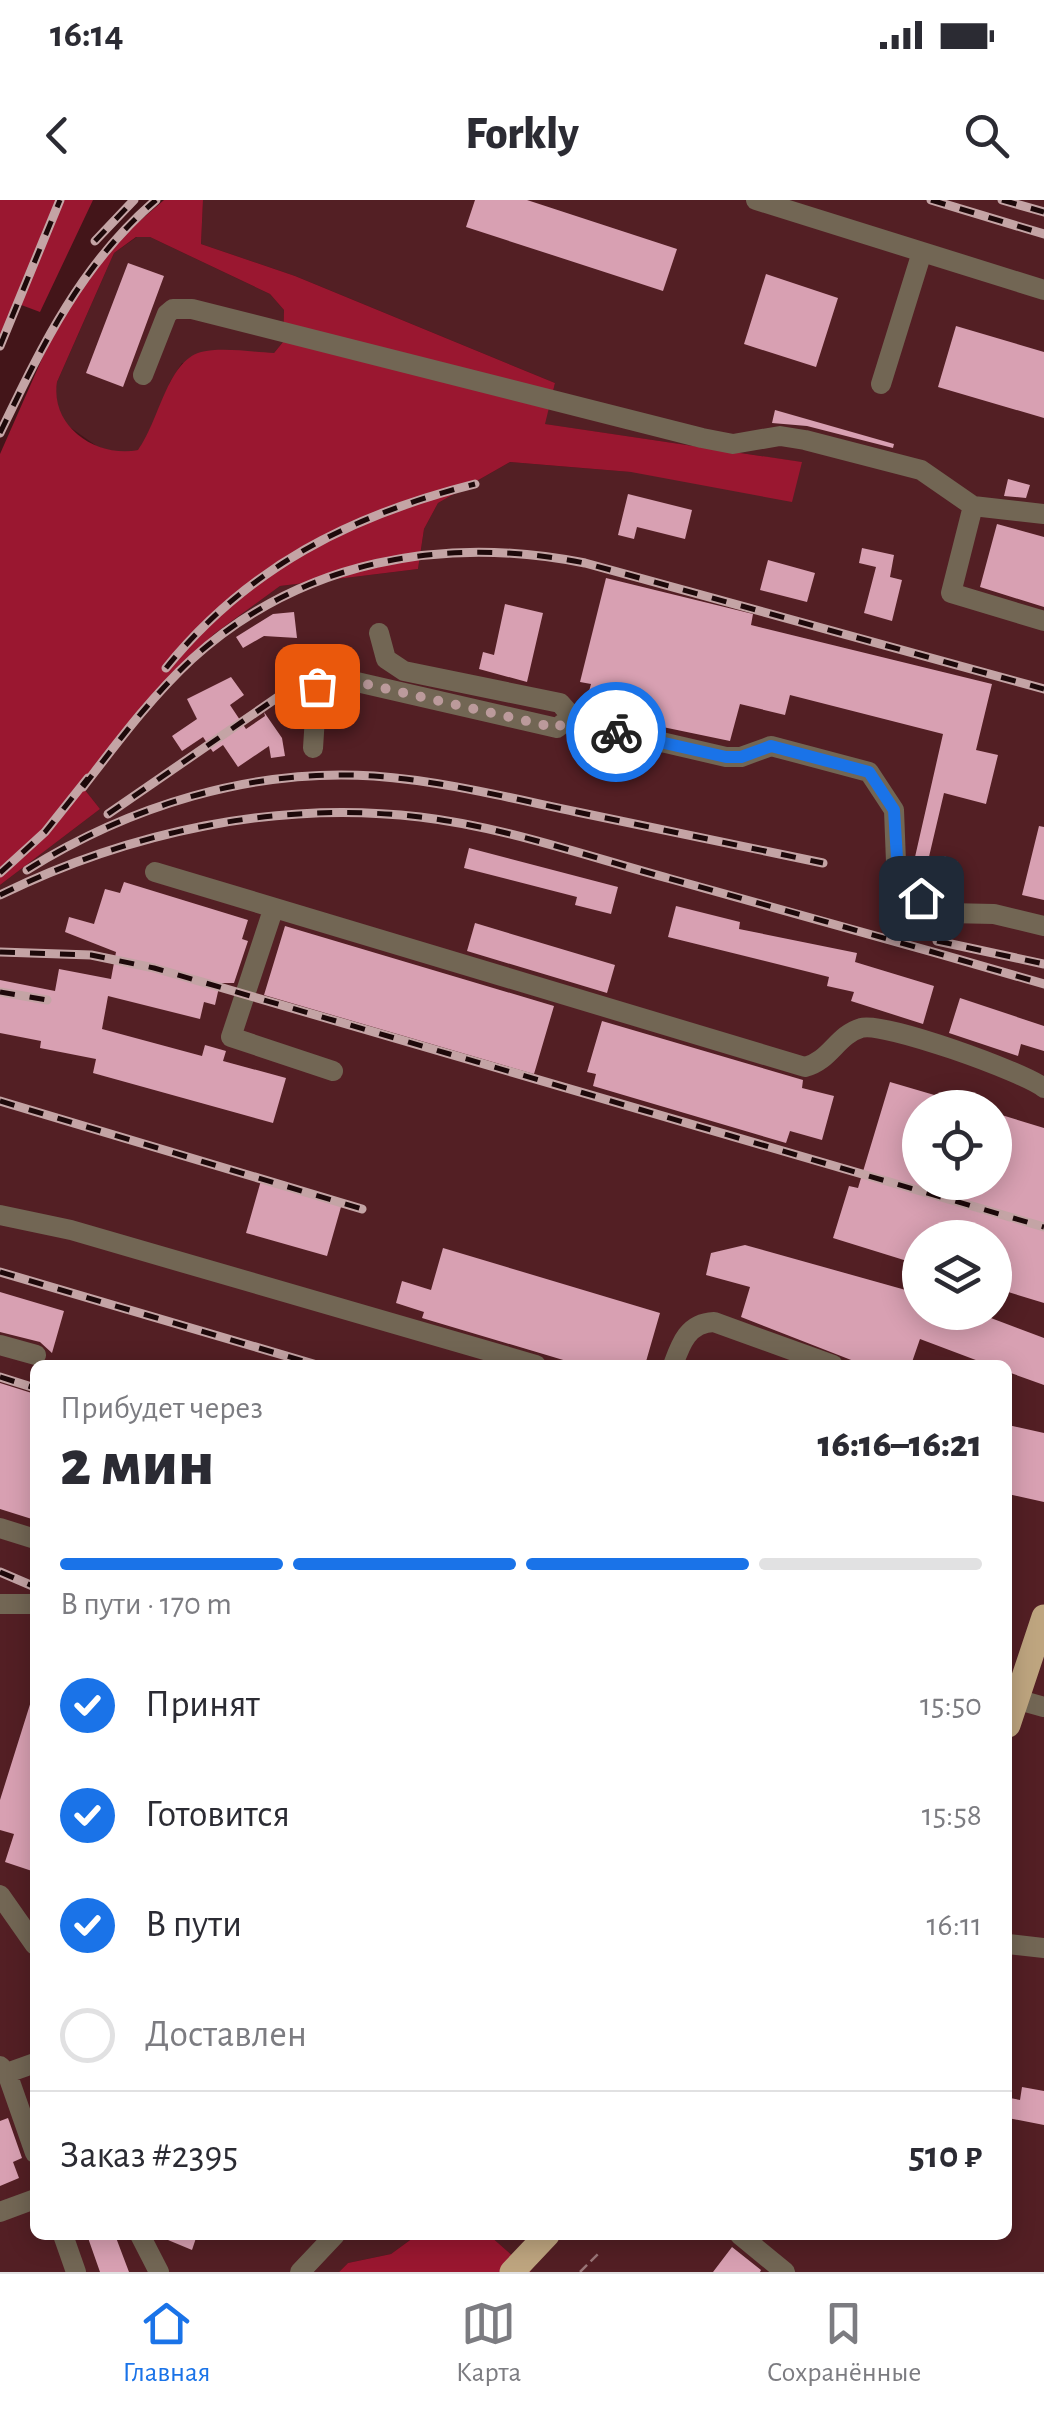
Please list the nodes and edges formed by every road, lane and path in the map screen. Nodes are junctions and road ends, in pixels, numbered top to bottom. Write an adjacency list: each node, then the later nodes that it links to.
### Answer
1 (756, 200): 2 (street)
2 (922, 252): 3 (street); 5 (street)
3 (1044, 290)
4 (143, 375): 6 (street)
5 (881, 384)
6 (973, 506): 7 (street); 8 (street)
7 (1044, 514)
8 (1044, 621)
9 (379, 633): 10 (street)
10 (567, 720): 11 (street); 14 (street)
11 (313, 748)
12 (155, 872): 13 (street)
13 (273, 910): 15 (street); 16 (street)
14 (1044, 926)
15 (334, 1071)
16 (1044, 1088)
17 (0, 1216): 20 (street)
18 (0, 1345): 19 (street)
19 (36, 1356)
20 (519, 1360)
21 (676, 1360): 22 (street)
22 (818, 1360)
23 (0, 1528): 24 (street)
24 (30, 1537)
25 (0, 1604): 26 (street)
26 (30, 1604)
27 (1044, 1618): 28 (main road)
28 (1018, 1715)
29 (0, 1895): 30 (street)
30 (30, 1938)
31 (1012, 1944): 32 (street)
32 (1044, 1948)
33 (30, 2067): 34 (street)
34 (5, 2082): 35 (street)
35 (30, 2141)
36 (30, 2201): 37 (street)
37 (0, 2212)
38 (65, 2240): 44 (street)
39 (143, 2240): 45 (street)
40 (330, 2240): 46 (street)
41 (542, 2240): 47 (main road)
42 (746, 2240): 49 (street)
43 (602, 2252): 48 (path)
44 (76, 2272)
45 (160, 2272)
46 (300, 2272)
47 (512, 2272)
48 (580, 2272)
49 (785, 2272)

